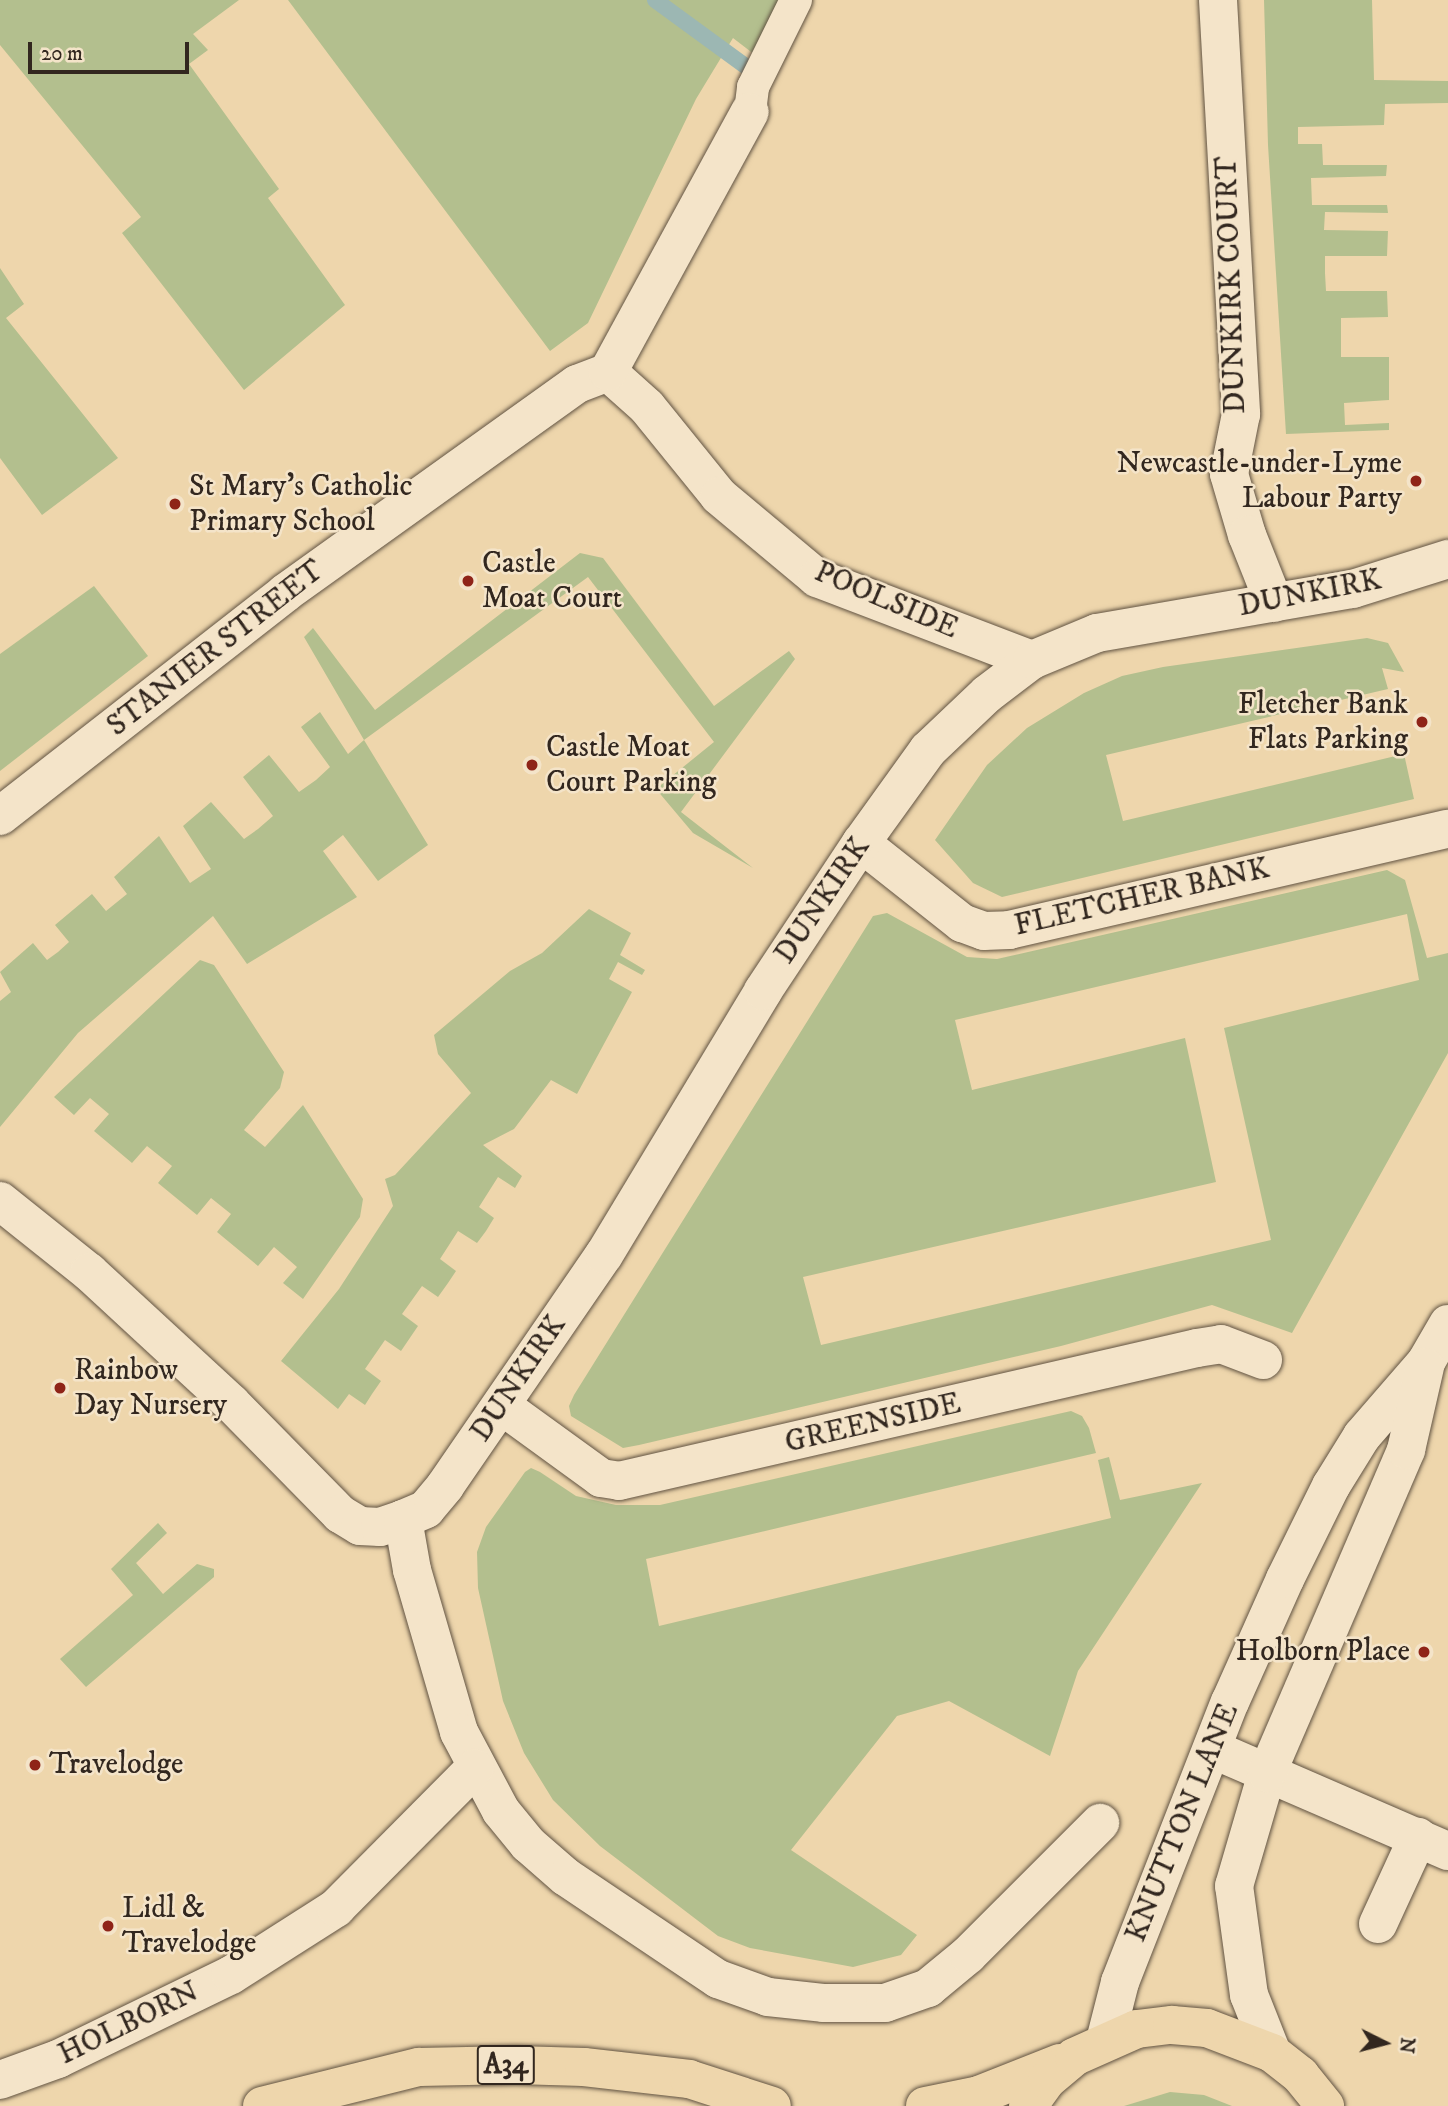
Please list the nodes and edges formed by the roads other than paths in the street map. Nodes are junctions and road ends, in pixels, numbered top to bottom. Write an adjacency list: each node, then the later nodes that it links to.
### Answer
1 (796, 0): 3 (lane)
2 (1218, 0): 6 (street, DUNKIRK COURT)
3 (752, 99): 4 (street)
4 (608, 372): 7 (street, POOLSIDE); 8 (street, STANIER STREET)
5 (1448, 559): 6 (street, DUNKIRK)
6 (1274, 603): 7 (street, DUNKIRK)
7 (1032, 660): 10 (street, DUNKIRK)
8 (0, 816)
9 (1448, 828): 10 (street, FLETCHER BANK)
10 (861, 844): 15 (street, DUNKIRK)
11 (0, 1201): 16 (street, DUNKIRK)
12 (1448, 1324): 14 (street, KNUTTON LANE)
13 (1263, 1360): 15 (street, GREENSIDE)
14 (1426, 1362): 17 (street, KNUTTON LANE); 19 (street, KNUTTON LANE)
15 (502, 1406): 16 (street, DUNKIRK)
16 (403, 1519): 18 (street)
17 (1212, 1749): 19 (street); 23 (street, KNUTTON LANE)
18 (475, 1768): 20 (street); 25 (street, HOLBORN)
19 (1267, 1773): 21 (street); 24 (street, KNUTTON LANE)
20 (1100, 1823)
21 (1433, 1844): 22 (street)
22 (1378, 1924)
23 (1089, 2049): 24 (highway); 29 (highway); 30 (highway)
24 (1272, 2053): 26 (highway)
25 (0, 2080)
26 (1326, 2104)
27 (262, 2106): 28 (highway, A34)
28 (772, 2106)
29 (925, 2106)
30 (1028, 2106)

